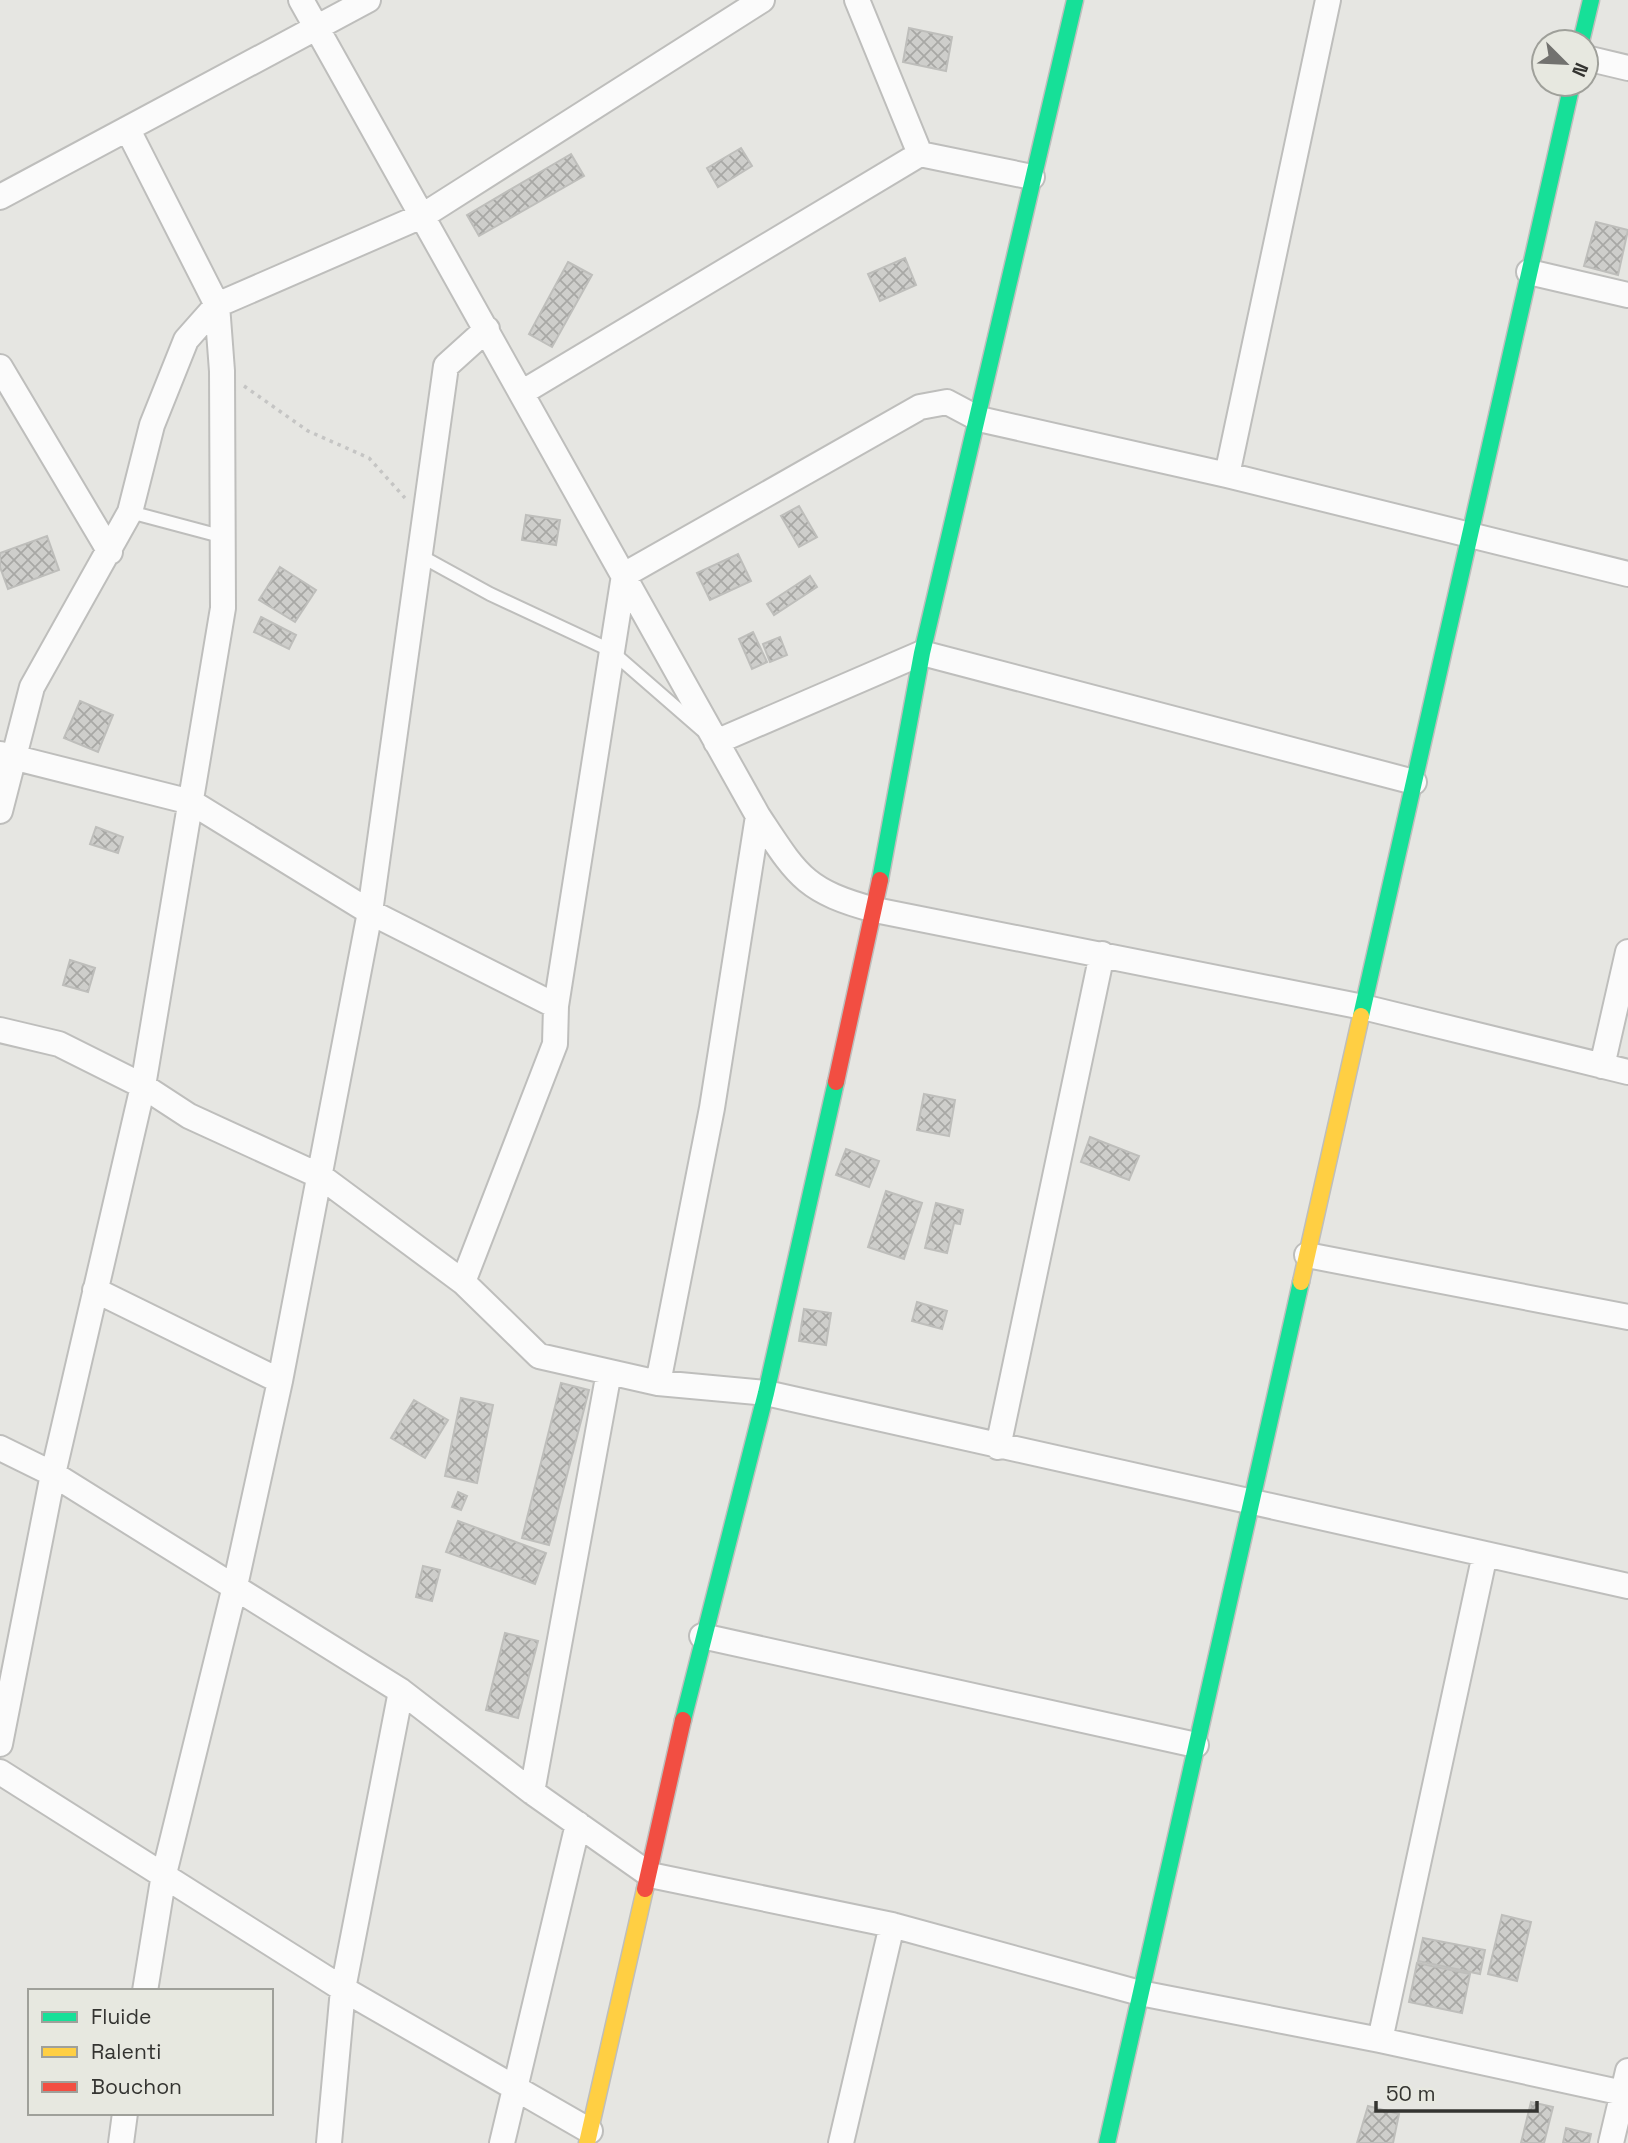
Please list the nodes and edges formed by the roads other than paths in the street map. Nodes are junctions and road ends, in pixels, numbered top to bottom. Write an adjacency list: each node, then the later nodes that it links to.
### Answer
1 (301, 0): 9 (street)
2 (368, 0): 9 (street)
3 (762, 0): 17 (street)
4 (857, 0): 14 (street)
5 (1075, 0): 15 (street)
6 (1328, 0): 25 (street)
7 (1588, 0): 8 (street)
8 (1583, 28)
9 (317, 29): 13 (street); 17 (street)
10 (1600, 61): 11 (street)
11 (1628, 68)
12 (1569, 98): 18 (street)
13 (128, 130): 16 (street); 20 (street)
14 (920, 154): 15 (street); 23 (street)
15 (1032, 177): 24 (street)
16 (0, 197)
17 (424, 215): 20 (street); 21 (street)
18 (1529, 272): 19 (street); 27 (street)
19 (1628, 295)
20 (217, 306): 26 (street); 28 (street)
21 (487, 328): 23 (street); 30 (street)
22 (0, 367): 29 (street)
23 (523, 393): 32 (street)
24 (979, 419): 25 (street); 32 (street); 34 (street)
25 (1227, 475): 27 (street)
26 (130, 512): 28 (lane); 29 (street)
27 (1470, 536): 31 (street); 37 (street)
28 (224, 537): 38 (street)
29 (110, 552): 36 (street)
30 (419, 555): 33 (lane); 42 (street)
31 (1628, 574)
32 (624, 575): 33 (street); 35 (street)
33 (610, 650): 35 (lane); 45 (street)
34 (922, 653): 35 (street); 37 (street); 41 (street)
35 (716, 742): 40 (street)
36 (6, 755): 38 (street); 39 (street)
37 (1414, 782): 46 (street)
38 (191, 802): 42 (street); 50 (street)
39 (0, 811)
40 (758, 816): 41 (street); 58 (street)
41 (875, 909): 44 (street); 59 (street)
42 (370, 912): 45 (street); 51 (street)
43 (1628, 952): 48 (street)
44 (1102, 954): 46 (street); 60 (street)
45 (556, 1006): 53 (street)
46 (1363, 1007): 48 (street); 52 (street)
47 (0, 1030): 50 (street)
48 (1602, 1066): 49 (street)
49 (1628, 1072)
50 (143, 1086): 51 (street); 54 (street)
51 (320, 1176): 53 (street); 57 (street)
52 (1307, 1255): 55 (street); 63 (street)
53 (463, 1282): 56 (street)
54 (95, 1290): 57 (street); 62 (street)
55 (1628, 1317)
56 (609, 1372): 58 (street); 72 (street)
57 (280, 1381): 66 (street)
58 (659, 1383): 59 (street)
59 (766, 1393): 60 (street); 67 (street)
60 (998, 1447): 63 (street)
61 (0, 1448): 62 (street)
62 (53, 1474): 66 (street); 69 (street)
63 (1252, 1501): 64 (street); 70 (street)
64 (1485, 1555): 65 (street); 80 (street)
65 (1628, 1586)
66 (235, 1587): 68 (street); 74 (street)
67 (702, 1636): 70 (street); 75 (street)
68 (401, 1691): 72 (street); 78 (street)
69 (0, 1744)
70 (1196, 1745): 79 (street)
71 (0, 1772): 74 (street)
72 (532, 1792): 73 (street)
73 (578, 1824): 75 (street); 82 (street)
74 (164, 1874): 77 (street); 78 (street)
75 (650, 1875): 76 (street); 84 (street)
76 (892, 1925): 79 (street); 88 (street)
77 (145, 1989)
78 (343, 1989): 82 (street); 86 (street)
79 (1140, 1993): 80 (street); 89 (street)
80 (1380, 2040): 81 (street)
81 (1626, 2086): 90 (street)
82 (514, 2088): 84 (street); 87 (street)
83 (125, 2115): 85 (street)
84 (588, 2137)
85 (121, 2143)
86 (329, 2143)
87 (502, 2143)
88 (841, 2143)
89 (1107, 2143)
90 (1611, 2143)

